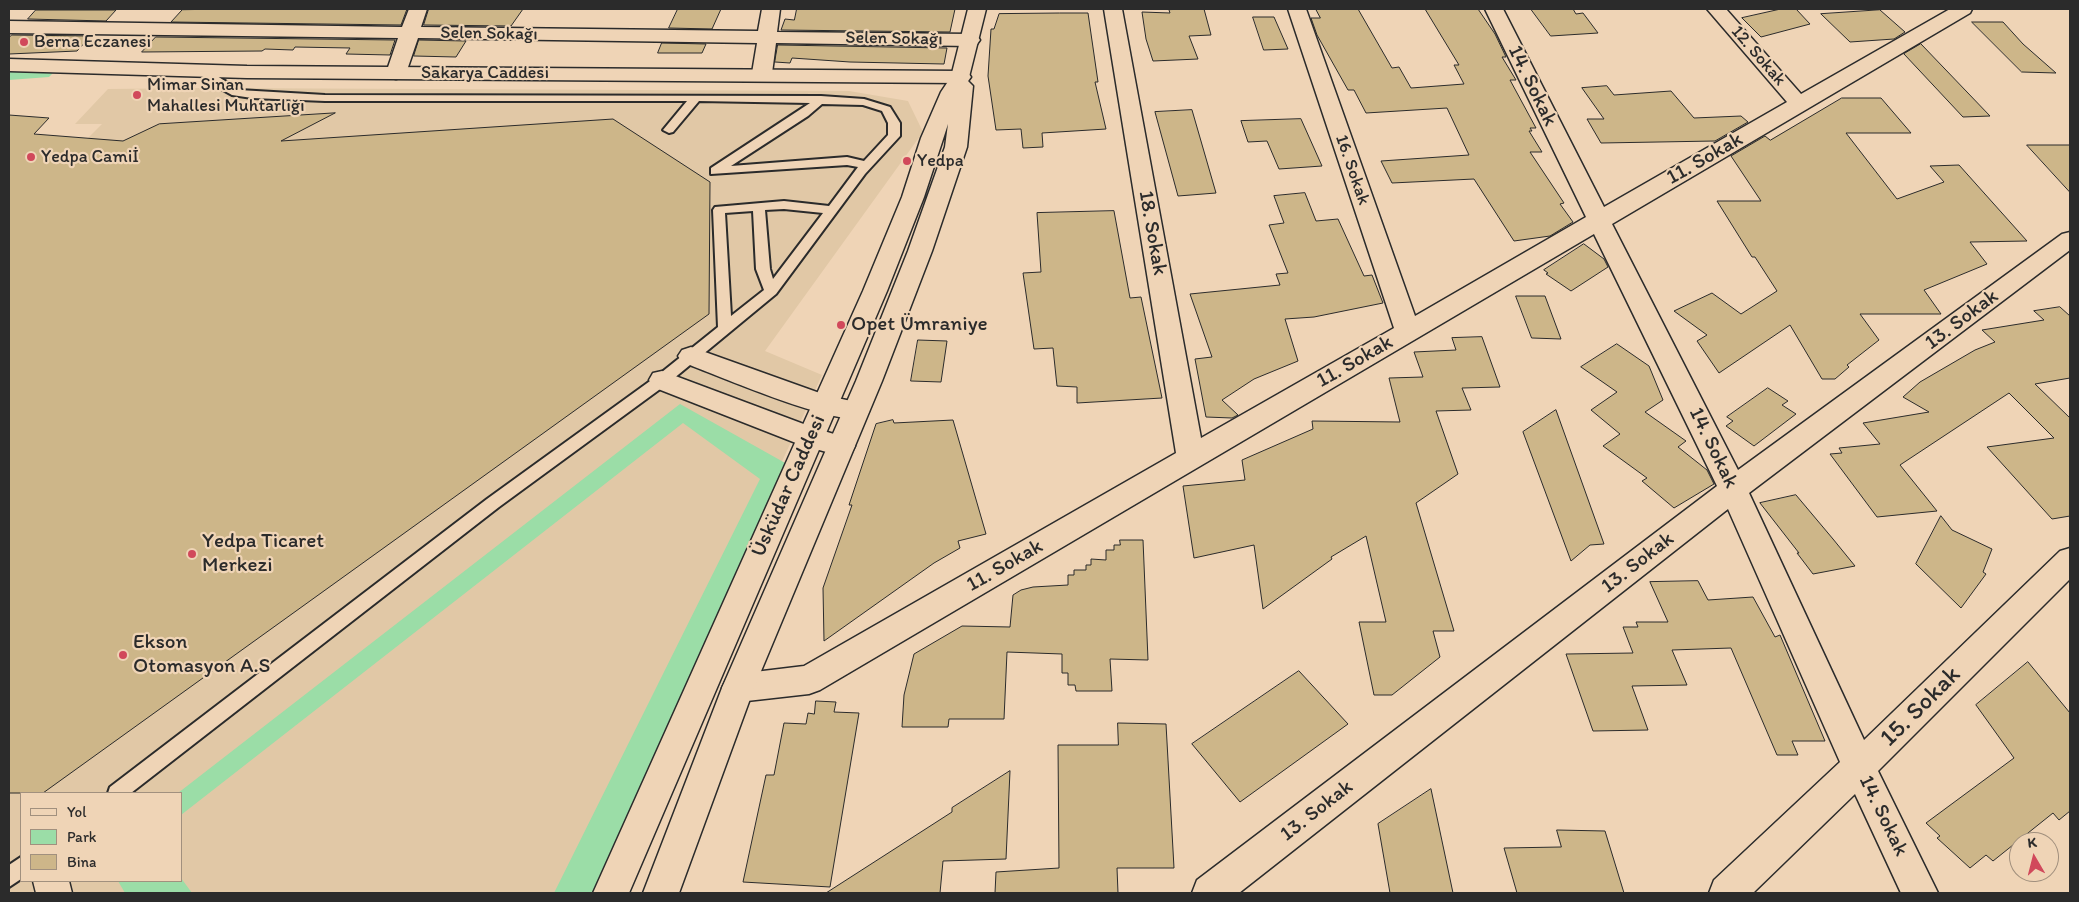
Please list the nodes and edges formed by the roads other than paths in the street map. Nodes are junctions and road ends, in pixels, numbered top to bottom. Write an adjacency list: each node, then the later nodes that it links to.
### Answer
1 (20, 9): 10 (street)
2 (418, 9): 12 (street)
3 (771, 9): 13 (street)
4 (977, 9): 14 (street, Üsküdar Caddesi)
5 (1113, 9): 40 (street, 18. Sokak)
6 (1297, 9): 33 (street, 16. Sokak)
7 (1494, 9): 29 (street, 14. Sokak)
8 (1716, 9): 24 (street, 12. Sokak)
9 (1963, 9): 24 (street, 11. Sokak)
10 (9, 22)
11 (9, 28): 12 (street, Selen Sokağı)
12 (410, 33): 13 (street, Selen Sokağı); 18 (street)
13 (766, 37): 14 (street, Selen Sokağı); 19 (street)
14 (970, 40): 20 (street, Üsküdar Caddesi)
15 (9, 66): 16 (street, Sakarya Caddesi)
16 (158, 70): 17 (street, Sakarya Caddesi); 21 (street)
17 (204, 70): 18 (street, Sakarya Caddesi); 22 (lane)
18 (396, 73): 19 (street, Sakarya Caddesi)
19 (762, 73): 20 (street, Sakarya Caddesi)
20 (961, 77): 36 (street, Üsküdar Caddesi); 37 (street, Üsküdar Caddesi)
21 (9, 81)
22 (696, 98): 23 (lane); 25 (lane)
23 (821, 99): 26 (lane); 26 (lane)
24 (1799, 104): 29 (street, 11. Sokak)
25 (669, 130)
26 (867, 166): 28 (lane)
27 (758, 208): 28 (lane); 31 (lane); 32 (lane)
28 (832, 210): 31 (lane)
29 (1599, 220): 33 (street, 11. Sokak); 41 (street, 14. Sokak)
30 (2070, 239): 41 (street, 13. Sokak)
31 (771, 291): 32 (lane)
32 (725, 330): 34 (lane)
33 (1408, 331): 40 (street, 11. Sokak)
34 (691, 356): 35 (lane); 36 (street)
35 (662, 380): 38 (street); 45 (lane)
36 (825, 405): 37 (street); 38 (street, Üsküdar Caddesi)
37 (856, 411): 39 (street, Üsküdar Caddesi)
38 (810, 438): 39 (street); 48 (street, Üsküdar Caddesi)
39 (841, 446): 43 (street, Üsküdar Caddesi)
40 (1191, 458): 43 (street, 11. Sokak)
41 (1733, 489): 44 (street, 14. Sokak); 50 (street, 13. Sokak)
42 (2070, 560): 44 (street, 15. Sokak)
43 (738, 688): 49 (street, Üsküdar Caddesi)
44 (1860, 767): 51 (street, 15. Sokak); 52 (street, 14. Sokak)
45 (118, 792)
46 (20, 868): 47 (lane)
47 (9, 877)
48 (611, 893)
49 (660, 893)
50 (1210, 893)
51 (1727, 893)
52 (1920, 893)

